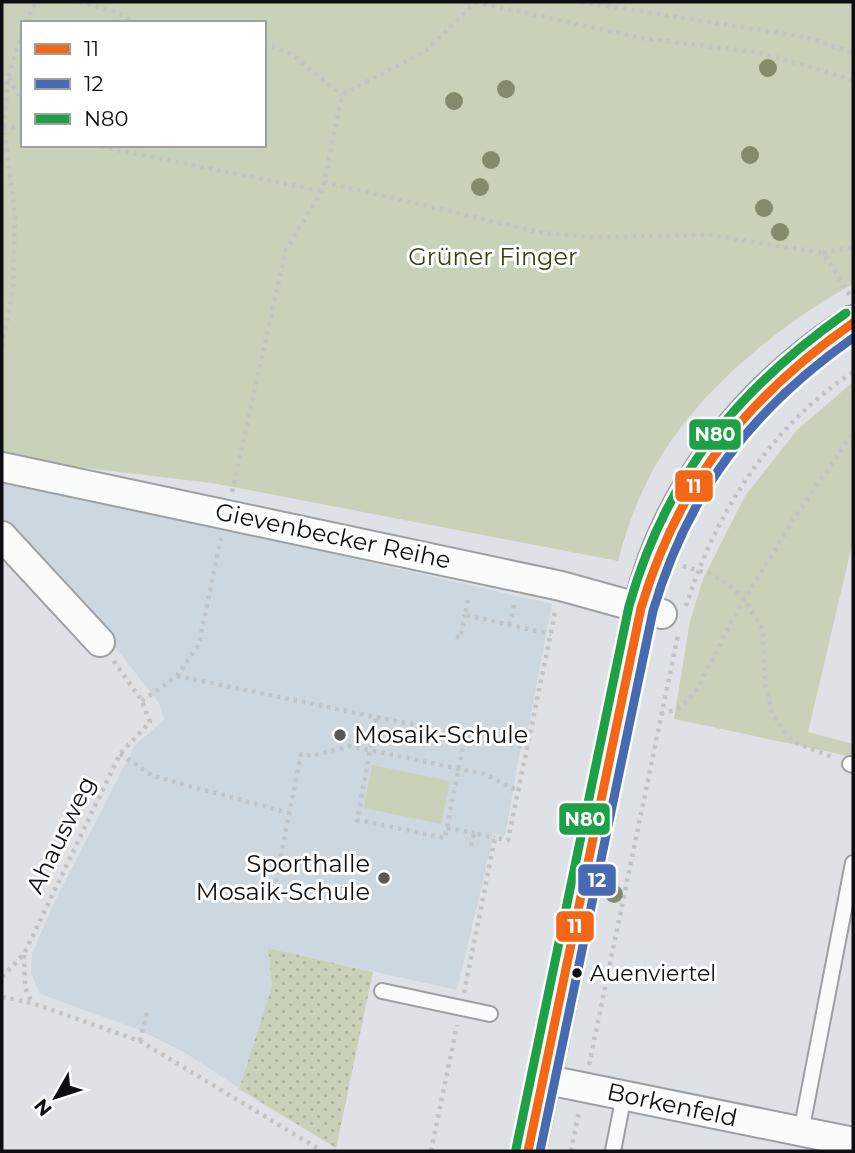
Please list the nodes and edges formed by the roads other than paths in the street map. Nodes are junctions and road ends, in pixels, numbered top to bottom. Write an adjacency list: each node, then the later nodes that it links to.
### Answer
1 (853, 323): 5 (street)
2 (853, 349): 5 (street)
3 (2, 467): 5 (street, Gievenbecker Reihe)
4 (2, 536): 6 (street)
5 (666, 615): 10 (street)
6 (100, 642)
7 (853, 863): 12 (lane)
8 (382, 991): 9 (lane)
9 (490, 1014)
10 (564, 1083): 11 (street, Borkenfeld); 13 (street); 15 (street)
11 (624, 1095): 12 (street, Borkenfeld); 16 (lane)
12 (801, 1132): 14 (street, Borkenfeld)
13 (563, 1142)
14 (853, 1142)
15 (528, 1151)
16 (613, 1151)

